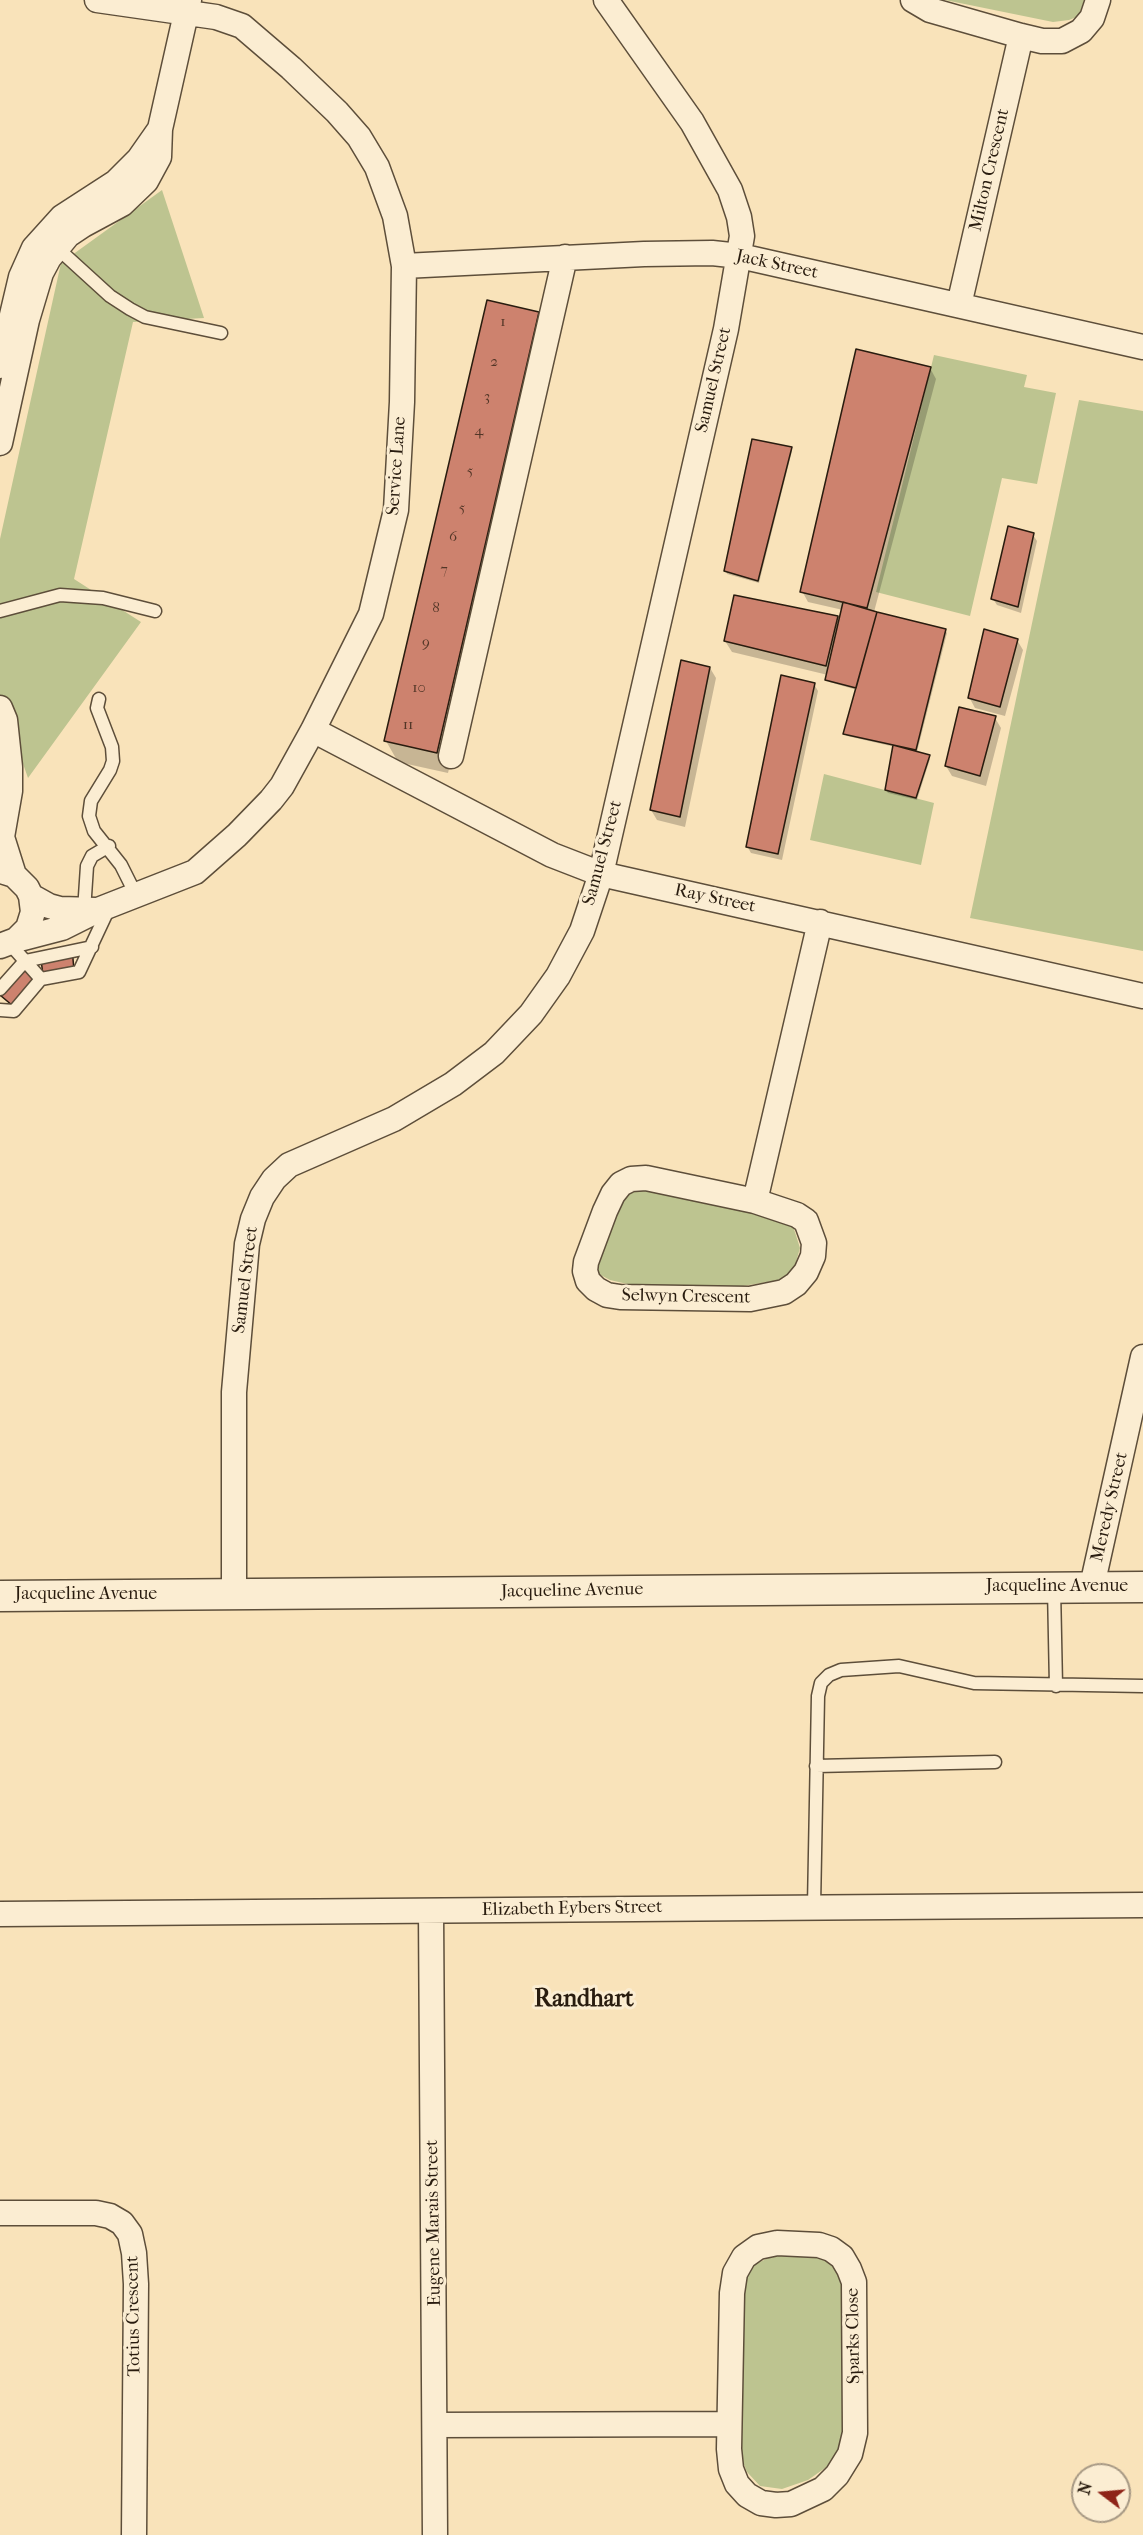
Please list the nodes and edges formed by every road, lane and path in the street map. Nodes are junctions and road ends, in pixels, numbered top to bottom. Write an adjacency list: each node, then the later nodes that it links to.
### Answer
1 (97, 0): 5 (street, Service Lane)
2 (606, 0): 8 (street, Samuel Street)
3 (913, 0): 6 (street)
4 (1098, 0): 6 (street)
5 (183, 7): 7 (street); 10 (street, Service Lane)
6 (1021, 36): 11 (street, Milton Crescent)
7 (51, 242): 12 (lane); 14 (street); 15 (street)
8 (740, 256): 9 (street, Jack Street); 11 (street, Jack Street); 24 (street, Samuel Street)
9 (566, 257): 10 (street, Jack Street); 21 (street)
10 (404, 266): 20 (street, Service Lane)
11 (959, 305): 13 (street, Jack Street)
12 (221, 333)
13 (1143, 347)
14 (0, 366)
15 (0, 443)
16 (0, 611): 17 (lane)
17 (155, 612)
18 (99, 699): 22 (lane)
19 (0, 708): 23 (street)
20 (313, 730): 24 (street, Ray Street); 25 (street, Service Lane)
21 (451, 756)
22 (109, 846): 25 (lane); 27 (lane)
23 (7, 873): 26 (street)
24 (601, 874): 28 (street, Ray Street); 40 (street, Samuel Street)
25 (136, 895): 27 (street, Service Lane)
26 (31, 896): 27 (street); 30 (street)
27 (98, 908): 29 (lane); 30 (street, Service Lane)
28 (820, 922): 33 (street, Ray Street); 35 (street)
29 (92, 947): 30 (lane); 31 (lane)
30 (13, 948): 31 (lane); 32 (lane)
31 (42, 979): 34 (lane)
32 (0, 989)
33 (1143, 996)
34 (0, 1010)
35 (755, 1201): 35 (street, Selwyn Crescent)
36 (1143, 1357): 38 (street, Meredy Street)
37 (1054, 1586): 38 (street, Jacqueline Avenue); 40 (street, Jacqueline Avenue); 42 (lane)
38 (1092, 1586): 39 (street, Jacqueline Avenue)
39 (1143, 1587)
40 (234, 1594): 41 (street, Jacqueline Avenue)
41 (0, 1596)
42 (1056, 1686): 43 (lane); 45 (lane)
43 (1143, 1686)
44 (995, 1762): 45 (lane)
45 (816, 1766): 47 (lane)
46 (1143, 1905): 47 (street, Elizabeth Eybers Street)
47 (814, 1906): 48 (street, Elizabeth Eybers Street)
48 (431, 1911): 49 (street, Elizabeth Eybers Street); 52 (street, Eugene Marais Street)
49 (0, 1914)
50 (0, 2213): 53 (street, Totius Crescent)
51 (729, 2424): 51 (street, Sparks Close); 52 (street)
52 (436, 2425): 54 (street, Eugene Marais Street)
53 (134, 2535)
54 (435, 2535)

